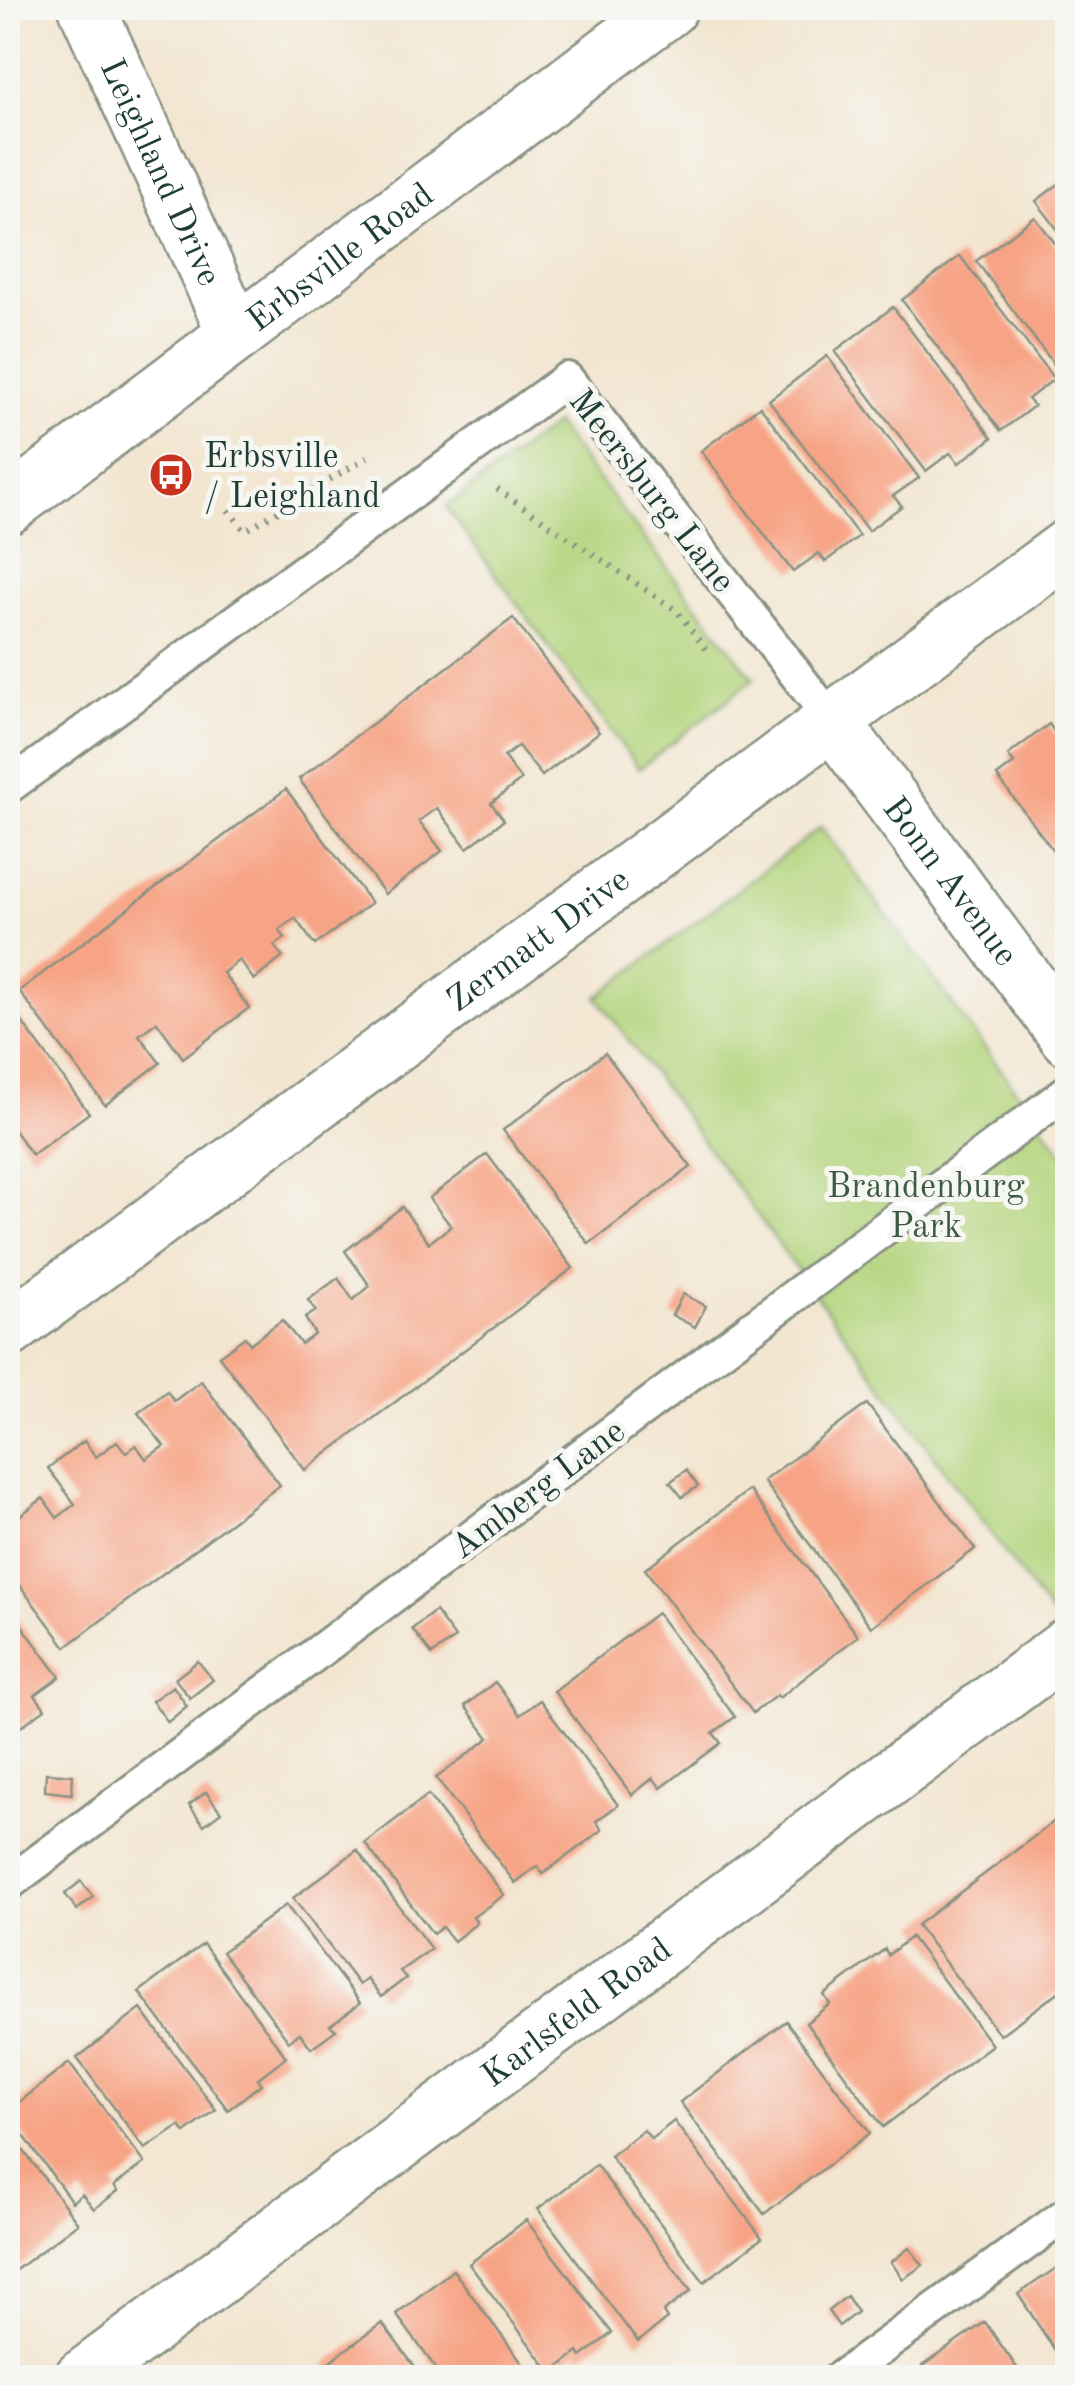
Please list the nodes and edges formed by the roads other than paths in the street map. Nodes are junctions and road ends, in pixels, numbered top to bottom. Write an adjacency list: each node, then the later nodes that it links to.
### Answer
1 (87, 8): 3 (street, Leighland Drive)
2 (669, 8): 3 (street, Erbsville Road)
3 (236, 334): 4 (street, Erbsville Road)
4 (8, 506)
5 (1068, 547): 6 (street, Zermatt Drive)
6 (833, 722): 7 (lane, Meersburg Lane); 8 (street, Bonn Avenue); 10 (street, Zermatt Drive)
7 (8, 787)
8 (1068, 1037)
9 (1068, 1091): 12 (lane, Amberg Lane)
10 (8, 1330)
11 (1068, 1646): 14 (street, Karlsfeld Road)
12 (8, 1884)
13 (1068, 2213): 15 (lane)
14 (82, 2378)
15 (840, 2378)

